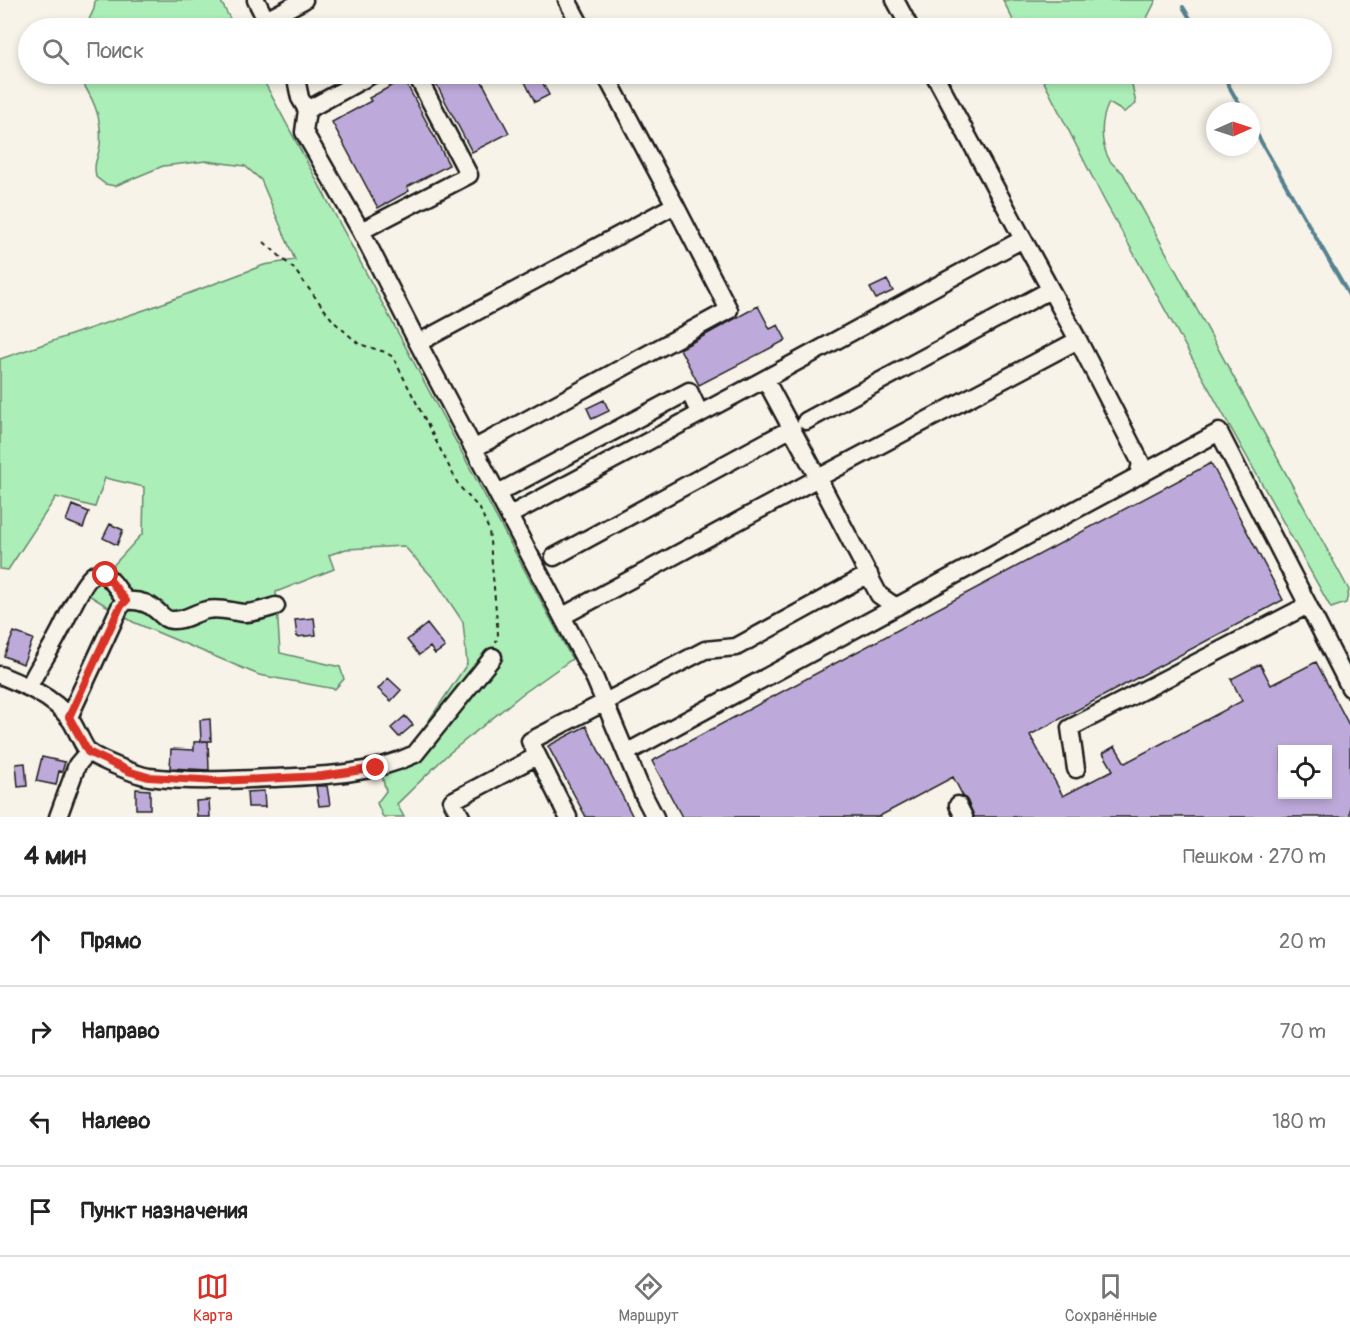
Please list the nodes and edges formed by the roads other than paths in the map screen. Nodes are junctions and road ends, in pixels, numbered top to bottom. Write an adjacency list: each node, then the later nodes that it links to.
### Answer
1 (256, 0): 5 (street)
2 (304, 0): 6 (street)
3 (567, 0): 7 (street)
4 (895, 0): 8 (street)
5 (265, 18)
6 (277, 18)
7 (577, 18)
8 (905, 18)
9 (297, 84): 14 (street)
10 (355, 84): 14 (street)
11 (421, 84): 16 (street)
12 (610, 84): 15 (street)
13 (939, 84): 17 (street)
14 (307, 111): 16 (street)
15 (675, 205): 20 (street); 24 (street)
16 (361, 231): 20 (street)
17 (1023, 239): 18 (street); 21 (street)
18 (1050, 290): 19 (street); 23 (street)
19 (1078, 340): 25 (street); 26 (street)
20 (418, 343): 24 (street)
21 (765, 379): 22 (street); 23 (street)
22 (700, 414): 27 (street); 28 (street)
23 (799, 425): 26 (street); 29 (street)
24 (475, 448): 27 (street)
25 (1138, 476): 32 (street); 34 (street)
26 (818, 478): 30 (street); 35 (street)
27 (498, 493): 28 (street)
28 (510, 514): 35 (street)
29 (554, 557)
30 (868, 574): 34 (street); 40 (street)
31 (126, 601): 33 (street); 38 (street); 41 (street)
32 (1308, 605): 39 (street); 45 (street)
33 (276, 606)
34 (896, 607): 43 (street)
35 (563, 616): 40 (street)
36 (493, 657): 42 (street)
37 (0, 675): 38 (street)
38 (29, 687): 41 (street)
39 (1350, 688)
40 (605, 702): 43 (street); 44 (street)
41 (69, 717): 42 (street)
42 (88, 752): 46 (street)
43 (626, 753): 49 (street)
44 (537, 756): 47 (street); 48 (street)
45 (1076, 768)
46 (58, 817)
47 (460, 817)
48 (568, 817)
49 (655, 817)

